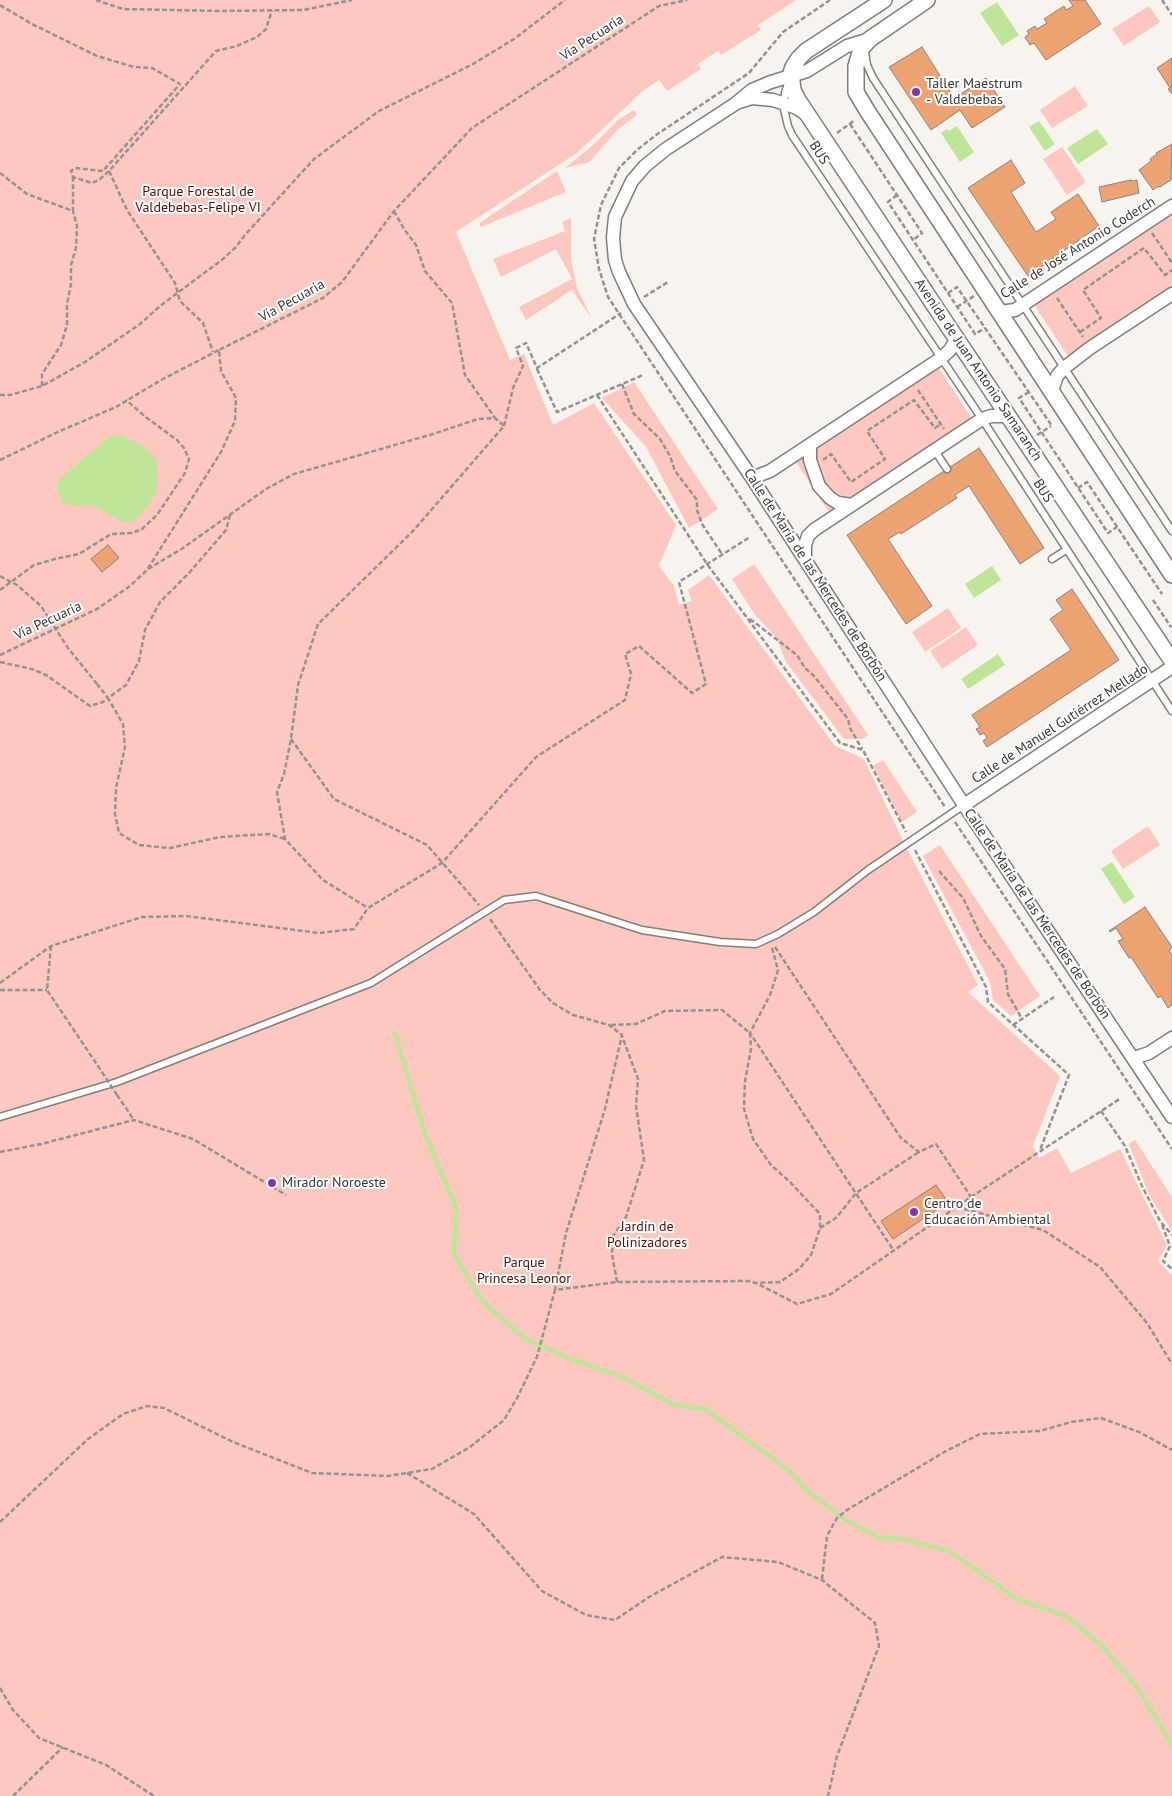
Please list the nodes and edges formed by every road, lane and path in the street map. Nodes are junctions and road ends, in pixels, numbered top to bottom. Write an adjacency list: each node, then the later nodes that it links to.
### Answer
1 (96, 0): 10 (path)
2 (352, 0): 10 (path)
3 (565, 0): 34 (path)
4 (687, 0): 27 (path, Vía Pecuaria)
5 (830, 0): 14 (path)
6 (884, 0): 13 (street)
7 (927, 0): 12 (street, Calle de María de las Mercedes de Borbón)
8 (1162, 0): 11 (path)
9 (0, 5): 23 (path)
10 (272, 10): 21 (path)
11 (1172, 15)
12 (875, 35): 13 (street, Calle de María de las Mercedes de Borbón); 17 (street); 40 (lane)
13 (790, 77): 15 (lane); 16 (street, Calle de María de las Mercedes de Borbón); 18 (street, Avenida de Juan Antonio Samaranch)
14 (721, 92)
15 (784, 103): 16 (street); 18 (street); 51 (lane, BUS)
16 (735, 104): 78 (street, Calle de María de las Mercedes de Borbón)
17 (868, 112): 19 (path); 44 (street)
18 (809, 116): 20 (street, Avenida de Juan Antonio Samaranch)
19 (850, 124): 20 (path); 24 (path)
20 (826, 140): 47 (street, Avenida de Juan Antonio Samaranch)
21 (109, 171): 23 (path); 34 (path)
22 (0, 173): 26 (path)
23 (73, 177): 26 (path)
24 (897, 195): 29 (path); 29 (path)
25 (1172, 206): 40 (street, Calle de José Antonio Coderch)
26 (73, 211): 56 (path)
27 (394, 211): 49 (path, Vía Pecuaria); 64 (path)
28 (1148, 226): 30 (path)
29 (913, 240): 33 (path)
30 (1172, 263)
31 (1172, 270): 46 (path)
32 (668, 282): 38 (path)
33 (948, 293): 39 (path); 41 (path)
34 (178, 294): 50 (path); 56 (path)
35 (1172, 294): 53 (street)
36 (974, 296): 39 (path)
37 (1056, 297): 46 (path)
38 (641, 300)
39 (967, 301): 41 (path); 45 (path)
40 (1022, 305): 44 (street, Calle de José Antonio Coderch); 53 (lane)
41 (957, 307): 43 (path); 45 (path)
42 (625, 310): 52 (path)
43 (952, 310)
44 (1000, 312): 58 (street)
45 (985, 328): 59 (path)
46 (1080, 332): 48 (path)
47 (957, 338): 51 (street); 63 (street, Avenida de Juan Antonio Samaranch)
48 (1084, 338)
49 (219, 350): 50 (path); 90 (path, Vía Pecuaria)
50 (213, 352): 62 (path)
51 (940, 359): 65 (lane, BUS); 73 (street)
52 (537, 368): 61 (path); 68 (path)
53 (1064, 368): 58 (street); 83 (lane)
54 (643, 375): 55 (path)
55 (622, 384): 61 (path); 86 (path)
56 (42, 386): 60 (path)
57 (918, 389): 67 (path)
58 (1052, 391): 91 (street)
59 (1029, 392): 69 (path); 71 (path)
60 (0, 395)
61 (598, 395): 89 (path)
62 (126, 400): 75 (path); 93 (path)
63 (1009, 416): 65 (street); 99 (street, Avenida de Juan Antonio Samaranch)
64 (496, 418): 68 (path); 81 (path)
65 (982, 420): 74 (street); 85 (lane, BUS)
66 (1058, 422): 69 (path)
67 (941, 424): 70 (path); 76 (path)
68 (504, 426): 105 (path)
69 (1052, 426): 71 (path)
70 (945, 430)
71 (1041, 432): 72 (path); 79 (path)
72 (1036, 436)
73 (810, 445): 76 (street); 78 (street)
74 (935, 451): 77 (lane); 80 (street)
75 (0, 460)
76 (812, 467): 80 (street)
77 (947, 469)
78 (752, 478): 88 (street, Calle de María de las Mercedes de Borbón)
79 (1078, 488): 82 (path); 82 (path)
80 (852, 505): 88 (street)
81 (230, 514): 90 (path); 103 (path)
82 (1117, 526): 94 (path)
83 (1172, 531)
84 (750, 538): 86 (path)
85 (1066, 550): 87 (lane); 102 (lane, BUS)
86 (722, 555): 89 (path)
87 (1052, 558)
88 (805, 560): 107 (street, Calle de María de las Mercedes de Borbón)
89 (707, 564): 96 (path); 110 (path)
90 (147, 570): 98 (path, Vía Pecuaria)
91 (1172, 575)
92 (0, 576): 103 (path, bridge)
93 (0, 590)
94 (1162, 594)
95 (1153, 600): 97 (path)
96 (746, 616): 106 (path); 106 (path)
97 (1171, 627)
98 (0, 654)
99 (1172, 661)
100 (0, 662): 103 (path)
101 (1172, 668): 102 (street, Calle de Manuel Gutiérrez Mellado)
102 (1152, 681): 104 (lane, BUS); 107 (street, Calle de Manuel Gutiérrez Mellado)
103 (108, 698): 108 (path)
104 (1172, 711)
105 (291, 739): 108 (path); 110 (path)
106 (863, 750): 109 (path)
107 (964, 805): 109 (lane); 126 (street, Calle de María de las Mercedes de Borbón)
108 (285, 840): 112 (path)
109 (910, 841): 114 (lane); 121 (path)
110 (442, 863): 112 (path); 113 (path)
111 (939, 871): 120 (path)
112 (368, 908): 115 (path)
113 (484, 911): 114 (lane); 122 (path); 129 (lane)
114 (769, 937): 123 (path); 133 (path)
115 (51, 946): 116 (path); 118 (path)
116 (0, 983)
117 (0, 990): 118 (path)
118 (47, 990): 131 (path, bridge)
119 (1054, 997): 120 (path)
120 (1022, 1018): 121 (path)
121 (1013, 1024): 134 (path)
122 (610, 1025): 123 (path); 124 (path)
123 (750, 1033): 135 (path); 140 (path)
124 (622, 1035): 144 (path); 146 (path)
125 (1172, 1038): 126 (street)
126 (1134, 1058): 130 (street, Calle de María de las Mercedes de Borbón)
127 (1121, 1098): 128 (path)
128 (1101, 1111): 134 (path); 139 (path)
129 (0, 1117)
130 (1172, 1117)
131 (134, 1120): 132 (path); 136 (path)
132 (0, 1152)
133 (919, 1152): 135 (path); 137 (path)
134 (1040, 1152): 137 (path)
135 (856, 1193): 140 (path); 142 (path)
136 (286, 1195)
137 (971, 1197): 138 (path)
138 (957, 1207): 142 (path); 147 (path)
139 (1160, 1221): 141 (path); 143 (path)
140 (820, 1228): 145 (path)
141 (1172, 1235)
142 (894, 1251): 145 (path)
143 (1172, 1269)
144 (617, 1282): 145 (path); 146 (path)
145 (756, 1283)
146 (555, 1290): 149 (path)
147 (1172, 1364)
148 (1172, 1450): 151 (path)
149 (407, 1473): 150 (path); 151 (path)
150 (0, 1522)
151 (822, 1580): 156 (path)
152 (0, 1688): 153 (path)
153 (63, 1748): 154 (path); 155 (path)
154 (12, 1796)
155 (154, 1796)
156 (828, 1796)

